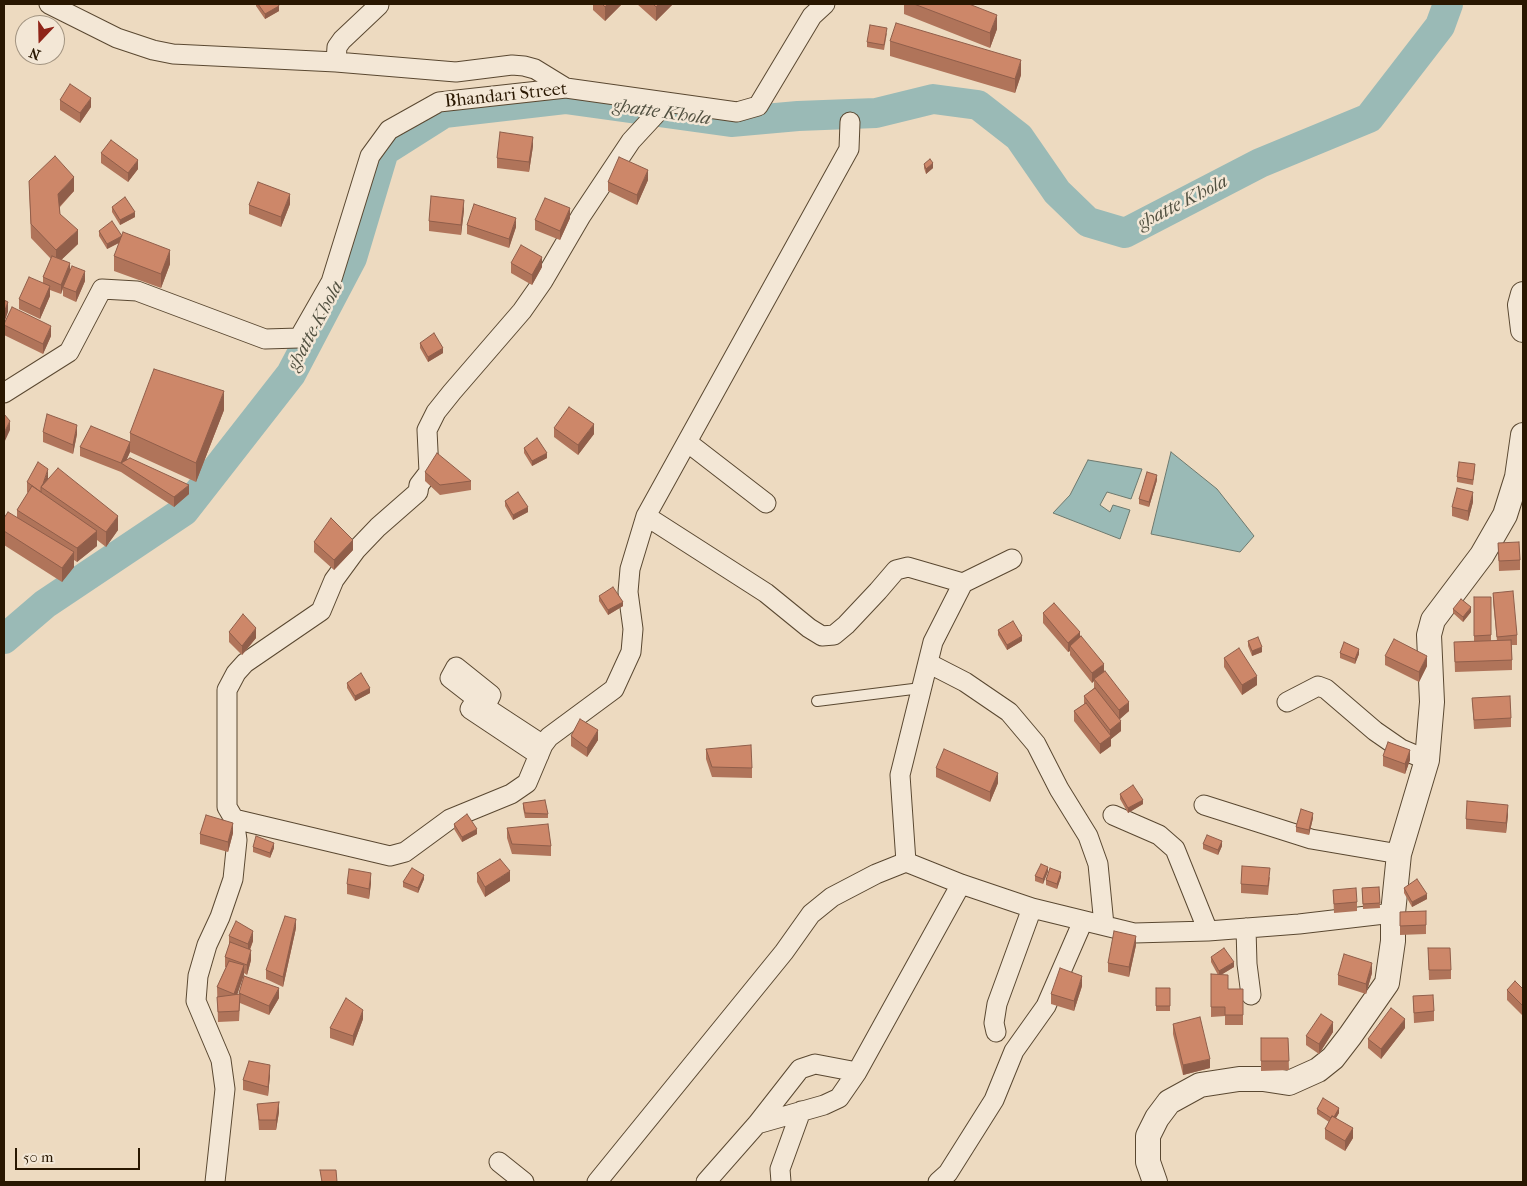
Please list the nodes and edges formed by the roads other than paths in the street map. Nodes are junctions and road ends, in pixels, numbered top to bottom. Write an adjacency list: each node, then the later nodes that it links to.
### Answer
1 (49, 4): 4 (street)
2 (825, 4): 6 (street, Bhandari Street)
3 (379, 5): 4 (street)
4 (336, 62): 5 (street)
5 (566, 88): 6 (street, Bhandari Street); 10 (street, Bhandari Street)
6 (667, 102): 25 (street)
7 (850, 122): 12 (street)
8 (1523, 294): 9 (street)
9 (1523, 330)
10 (4, 393)
11 (1523, 436): 22 (street)
12 (687, 442): 13 (street); 14 (street)
13 (766, 503)
14 (646, 516): 16 (street); 21 (street)
15 (1012, 559): 16 (street)
16 (963, 584): 17 (street)
17 (928, 663): 18 (street); 32 (street)
18 (921, 688): 19 (lane); 27 (street)
19 (817, 701)
20 (1287, 702): 22 (street)
21 (541, 750): 21 (street); 25 (street)
22 (1427, 760): 26 (street)
23 (1204, 804): 26 (street)
24 (1113, 815): 34 (street)
25 (234, 819): 41 (street)
26 (1399, 854): 30 (street)
27 (906, 862): 28 (street); 43 (street)
28 (961, 884): 29 (street); 37 (street)
29 (1032, 908): 31 (street); 36 (street)
30 (1393, 913): 33 (street); 47 (street)
31 (1083, 921): 32 (street); 46 (street)
32 (1104, 925): 34 (street)
33 (1246, 928): 34 (street); 35 (street)
34 (1208, 931)
35 (1251, 995)
36 (996, 1032)
37 (856, 1072): 38 (street); 39 (street)
38 (801, 1112): 39 (street); 45 (street)
39 (757, 1124): 44 (street)
40 (499, 1162): 42 (street)
41 (215, 1182)
42 (524, 1182)
43 (597, 1182)
44 (706, 1182)
45 (781, 1182)
46 (938, 1182)
47 (1155, 1182)

